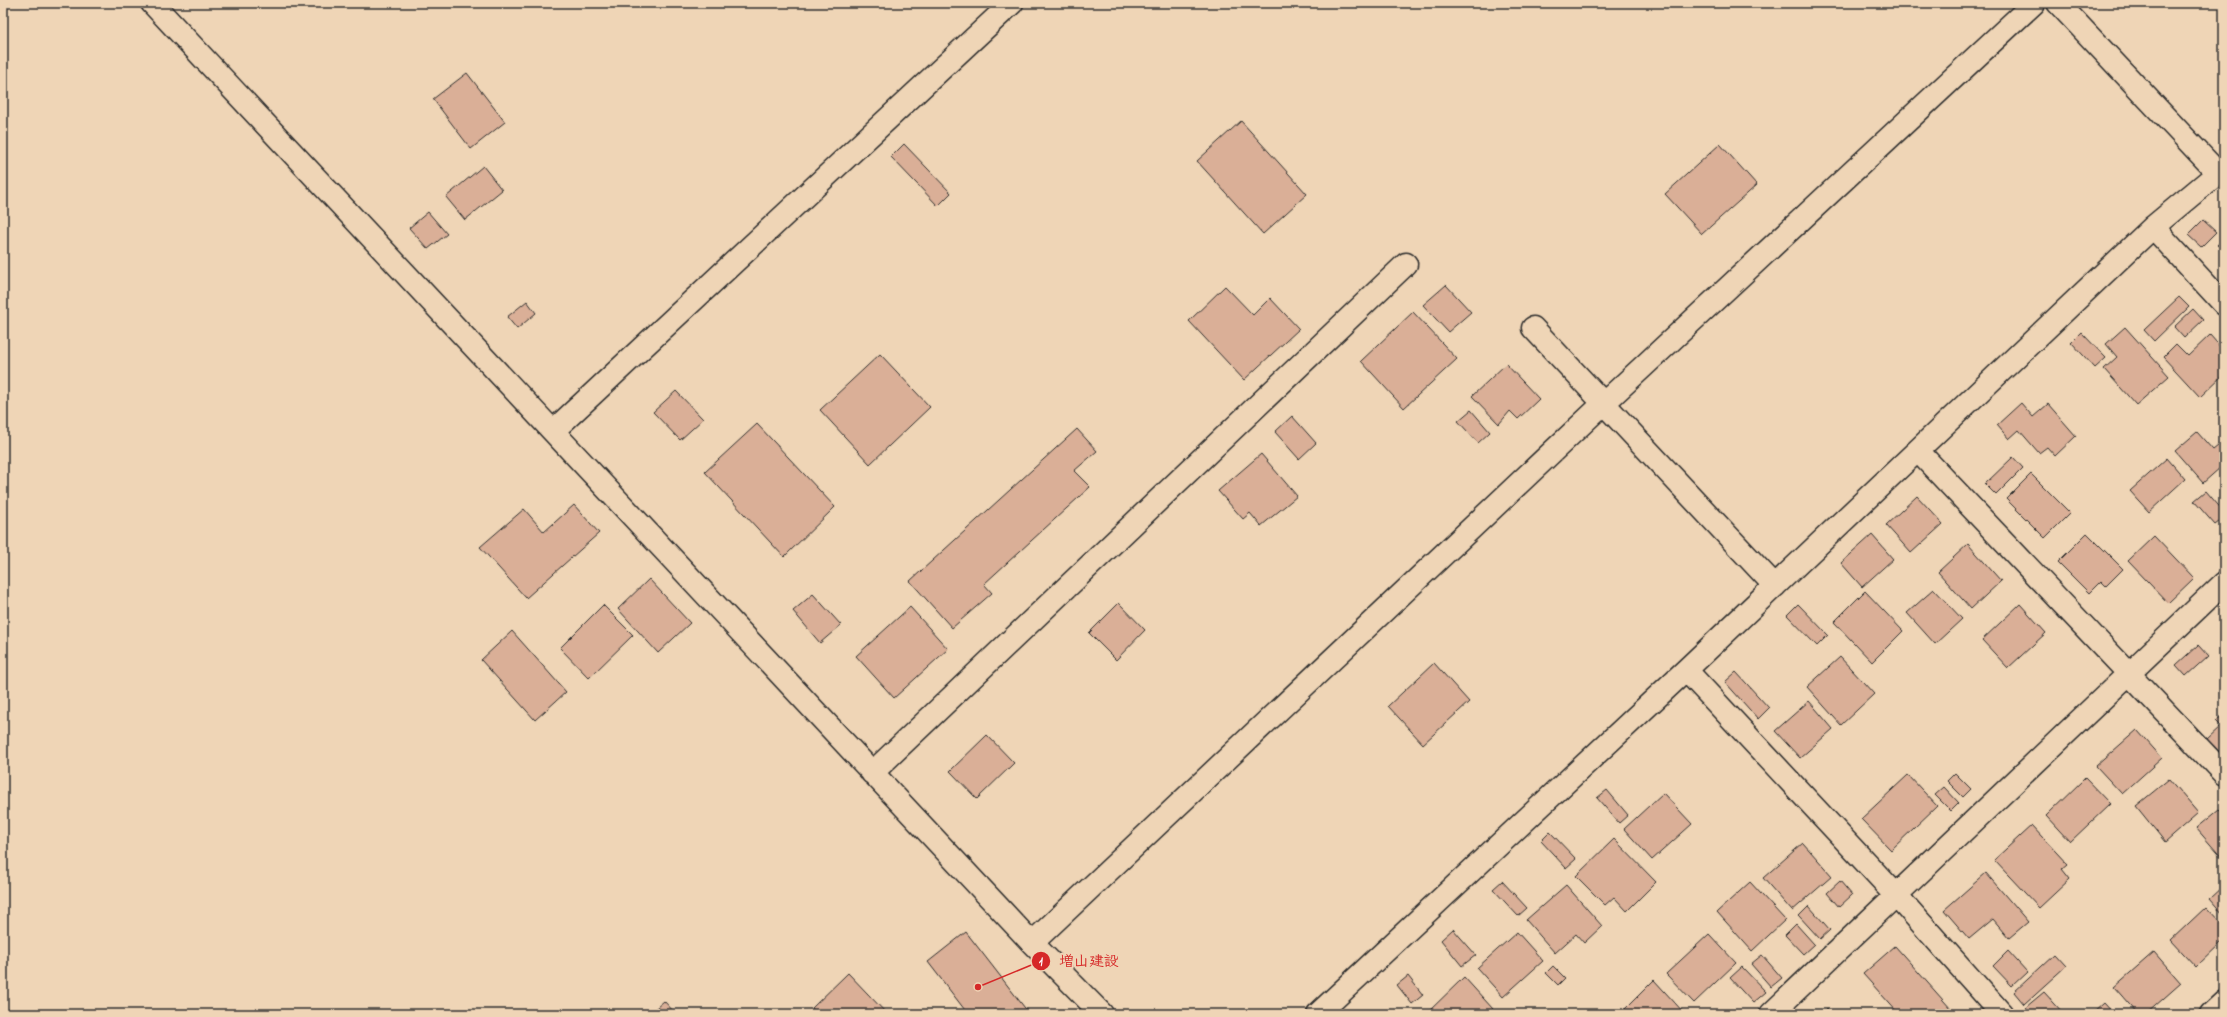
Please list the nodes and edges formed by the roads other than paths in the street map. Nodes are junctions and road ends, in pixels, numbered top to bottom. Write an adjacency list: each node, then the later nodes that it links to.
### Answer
1 (152, 3): 11 (street)
2 (1012, 3): 11 (street)
3 (2034, 3): 10 (street)
4 (2058, 3): 5 (street)
5 (2221, 170): 6 (street)
6 (2153, 227): 8 (street); 12 (street)
7 (1406, 264): 17 (street)
8 (2224, 304)
9 (1533, 328): 10 (street)
10 (1603, 404): 14 (street); 20 (street)
11 (553, 431): 17 (street)
12 (1918, 451): 14 (street); 16 (street)
13 (2224, 583): 16 (street)
14 (1774, 586): 15 (street)
15 (1686, 670): 19 (street); 23 (street)
16 (2129, 674): 18 (street); 19 (street)
17 (872, 773): 20 (street)
18 (2224, 774)
19 (1897, 896): 24 (street); 25 (street)
20 (1032, 943): 22 (street)
21 (2224, 1002): 26 (street)
22 (1102, 1014)
23 (1318, 1014)
24 (1771, 1014)
25 (2002, 1014)
26 (2211, 1014)

